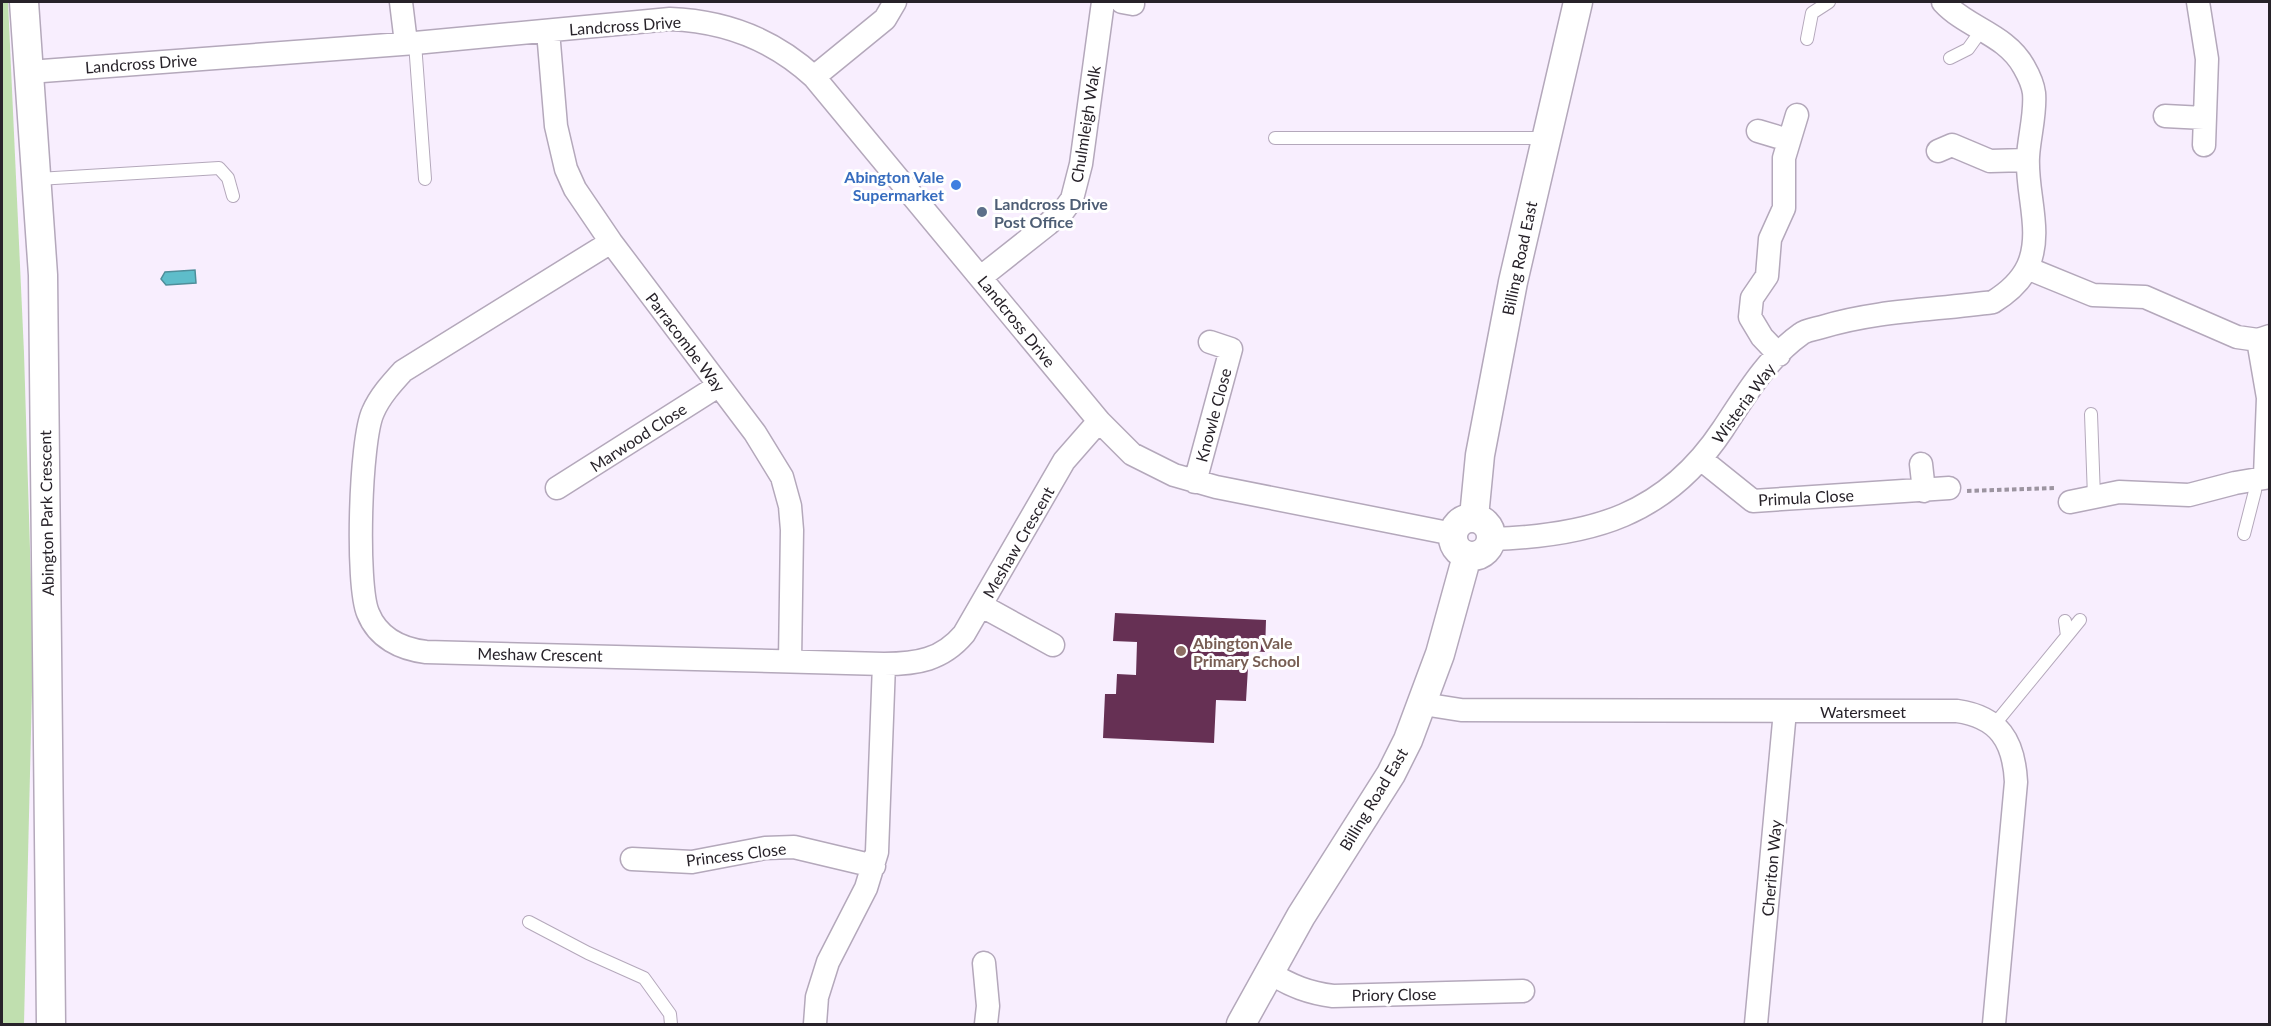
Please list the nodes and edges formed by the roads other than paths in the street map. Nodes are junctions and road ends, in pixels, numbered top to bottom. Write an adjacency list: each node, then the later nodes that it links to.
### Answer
1 (24, 2): 14 (street, Abington Park Crescent)
2 (401, 2): 12 (street)
3 (895, 2): 15 (street)
4 (1103, 2): 31 (street, Chulmleigh Walk)
5 (1578, 2): 21 (street, Billing Road East)
6 (1828, 2): 11 (lane)
7 (1943, 2): 9 (street, Wisteria Way)
8 (2198, 2): 18 (street)
9 (1983, 28): 13 (lane); 25 (street, Wisteria Way)
10 (548, 31): 12 (street, Landcross Drive); 15 (street, Landcross Drive); 29 (street, Parracombe Way)
11 (1807, 39)
12 (410, 43): 14 (street, Landcross Drive); 27 (lane)
13 (1950, 58)
14 (29, 72): 26 (street, Abington Park Crescent)
15 (814, 77): 31 (street, Landcross Drive)
16 (1797, 115): 22 (street)
17 (2165, 116): 18 (street)
18 (2204, 118): 23 (street)
19 (1758, 131): 22 (street)
20 (1275, 138): 21 (lane)
21 (1545, 138): 47 (street, Billing Road East)
22 (1788, 140): 34 (street)
23 (2204, 145)
24 (1938, 151): 25 (street)
25 (2027, 160): 30 (street, Wisteria Way)
26 (38, 179): 28 (lane); 64 (street, Abington Park Crescent)
27 (424, 179)
28 (232, 196)
29 (611, 242): 35 (street, Parracombe Way); 53 (street, Meshaw Crescent)
30 (2027, 268): 32 (street); 34 (street, Wisteria Way)
31 (981, 277): 37 (street, Landcross Drive)
32 (2264, 338): 40 (street)
33 (1229, 348): 41 (street, Knowle Close)
34 (1779, 355): 38 (street, Wisteria Way)
35 (718, 386): 43 (street, Marwood Close); 53 (street, Parracombe Way)
36 (2091, 414): 45 (lane)
37 (1099, 421): 41 (street, Landcross Drive); 48 (street, Meshaw Crescent)
38 (1702, 460): 44 (street, Primula Close); 47 (street, Wisteria Way)
39 (1921, 464): 44 (street)
40 (2263, 477): 45 (street); 46 (lane)
41 (1195, 482): 47 (street, Landcross Drive)
42 (1949, 488): 44 (street, Primula Close)
43 (557, 489)
44 (1924, 491)
45 (2082, 499)
46 (2244, 534)
47 (1471, 537): 55 (street, Billing Road East)
48 (982, 606): 52 (street); 54 (street, Meshaw Crescent)
49 (2065, 621): 51 (lane)
50 (2080, 621): 51 (lane)
51 (2067, 636): 57 (lane)
52 (1053, 645)
53 (790, 661): 54 (street, Meshaw Crescent)
54 (884, 664): 59 (street)
55 (1423, 704): 56 (street, Watersmeet); 62 (street, Billing Road East)
56 (1785, 711): 57 (street, Watersmeet); 69 (street, Cheriton Way)
57 (1995, 725): 70 (street)
58 (632, 859): 59 (street, Princess Close)
59 (874, 866): 66 (street)
60 (529, 922): 65 (lane)
61 (984, 963): 67 (street)
62 (1270, 973): 63 (street, Priory Close); 68 (street, Billing Road East)
63 (1523, 991)
64 (51, 1024)
65 (671, 1024)
66 (815, 1024)
67 (986, 1024)
68 (1241, 1024)
69 (1756, 1024)
70 (1994, 1024)

